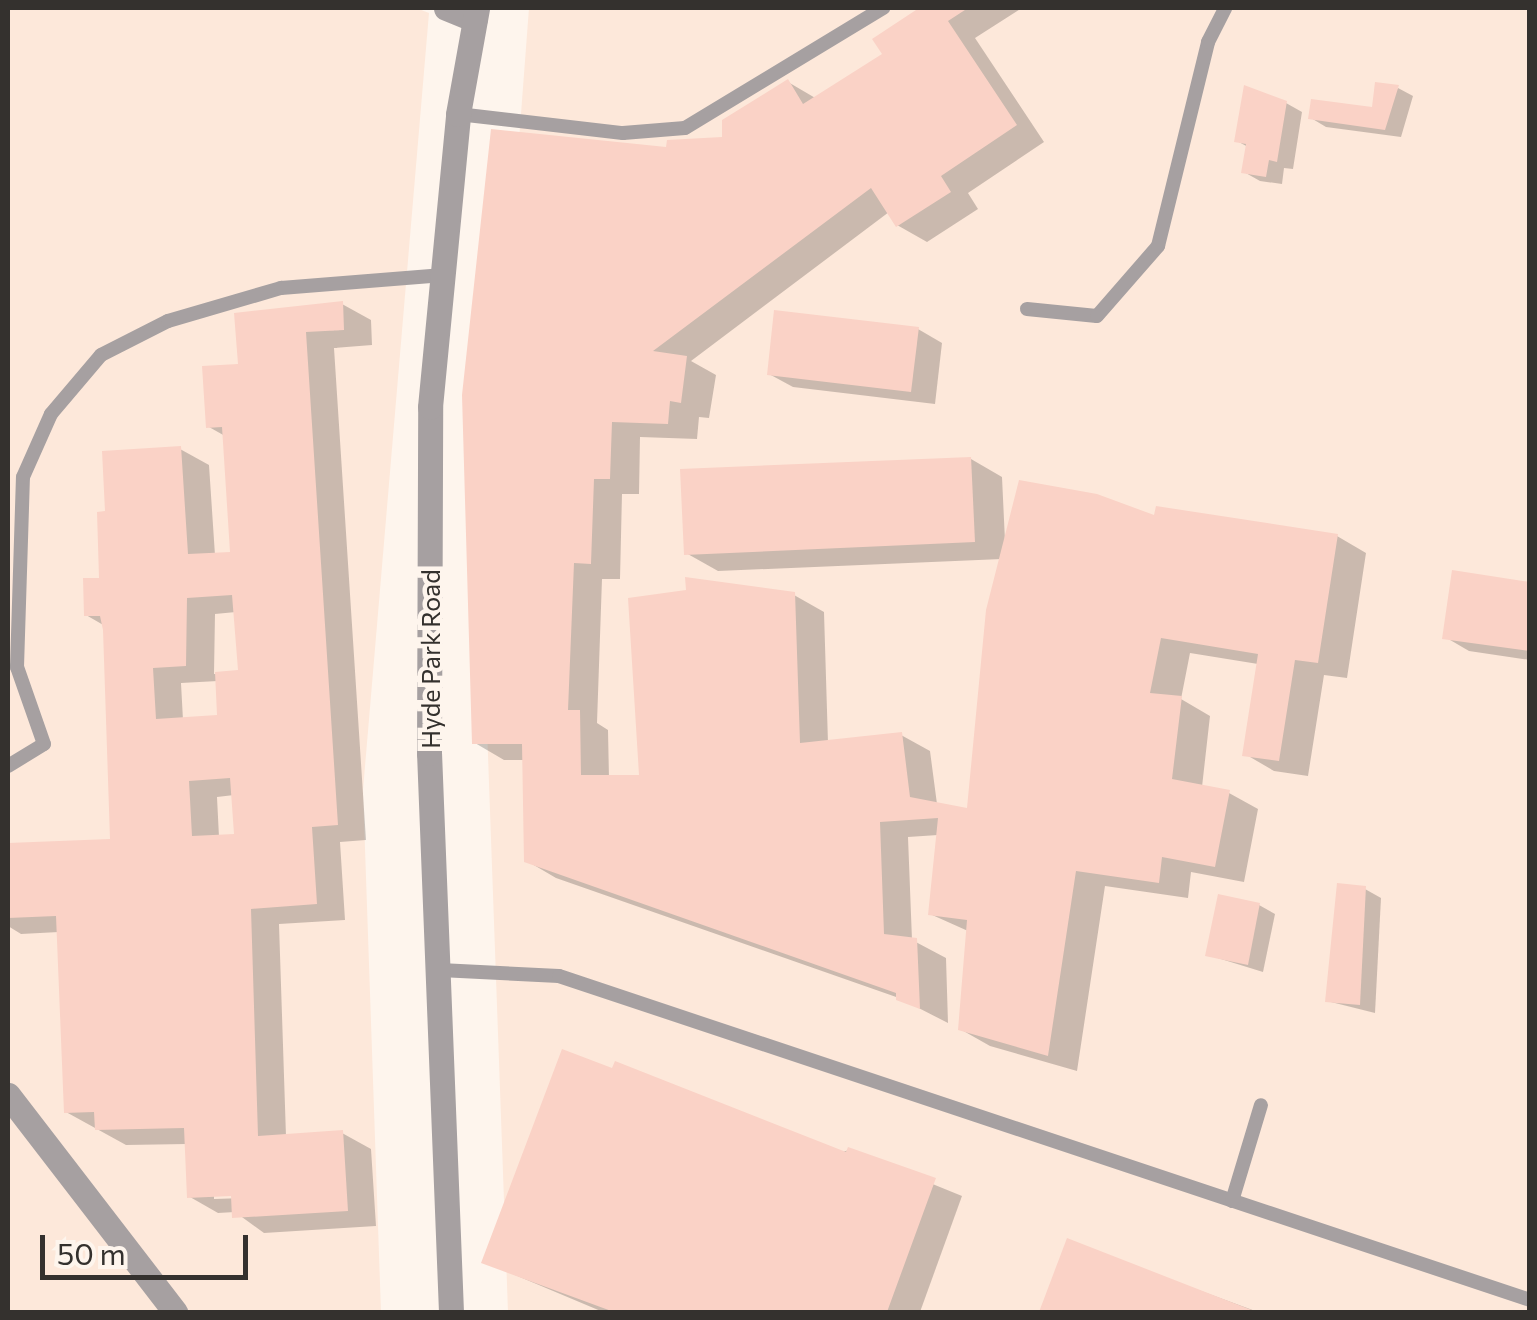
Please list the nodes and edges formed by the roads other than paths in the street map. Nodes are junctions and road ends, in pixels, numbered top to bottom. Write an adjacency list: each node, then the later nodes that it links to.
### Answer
1 (446, 8): 4 (street)
2 (883, 8): 5 (lane)
3 (1225, 8): 7 (lane)
4 (476, 14): 5 (street, Hyde Park Road)
5 (458, 114): 6 (street, Hyde Park Road)
6 (443, 275): 8 (lane); 9 (street, Hyde Park Road)
7 (1028, 310)
8 (8, 766)
9 (440, 970): 12 (lane); 15 (street, Hyde Park Road)
10 (8, 1095): 14 (street)
11 (1261, 1105): 12 (lane)
12 (1232, 1201): 13 (lane)
13 (1530, 1300)
14 (173, 1312)
15 (450, 1312)

